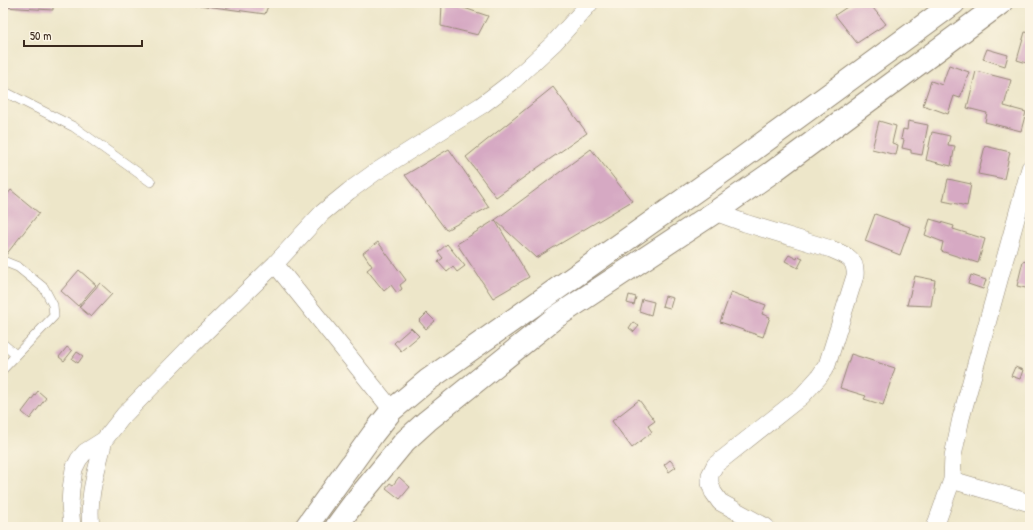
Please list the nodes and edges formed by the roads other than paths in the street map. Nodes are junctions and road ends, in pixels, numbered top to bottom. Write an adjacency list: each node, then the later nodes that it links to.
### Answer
1 (590, 3): 9 (street)
2 (954, 3): 13 (main road)
3 (1001, 3): 7 (main road)
4 (3, 91): 6 (lane)
5 (1030, 168): 15 (street)
6 (151, 182)
7 (715, 212): 20 (main road); 21 (street)
8 (3, 261): 11 (lane)
9 (275, 264): 13 (street); 14 (street)
10 (3, 344): 11 (lane)
11 (16, 355): 12 (lane)
12 (3, 369)
13 (392, 410): 19 (main road)
14 (104, 440): 17 (street); 18 (street)
15 (952, 480): 16 (street); 22 (street)
16 (1030, 503)
17 (72, 527)
18 (91, 527)
19 (306, 527)
20 (336, 527)
21 (766, 527)
22 (935, 527)

